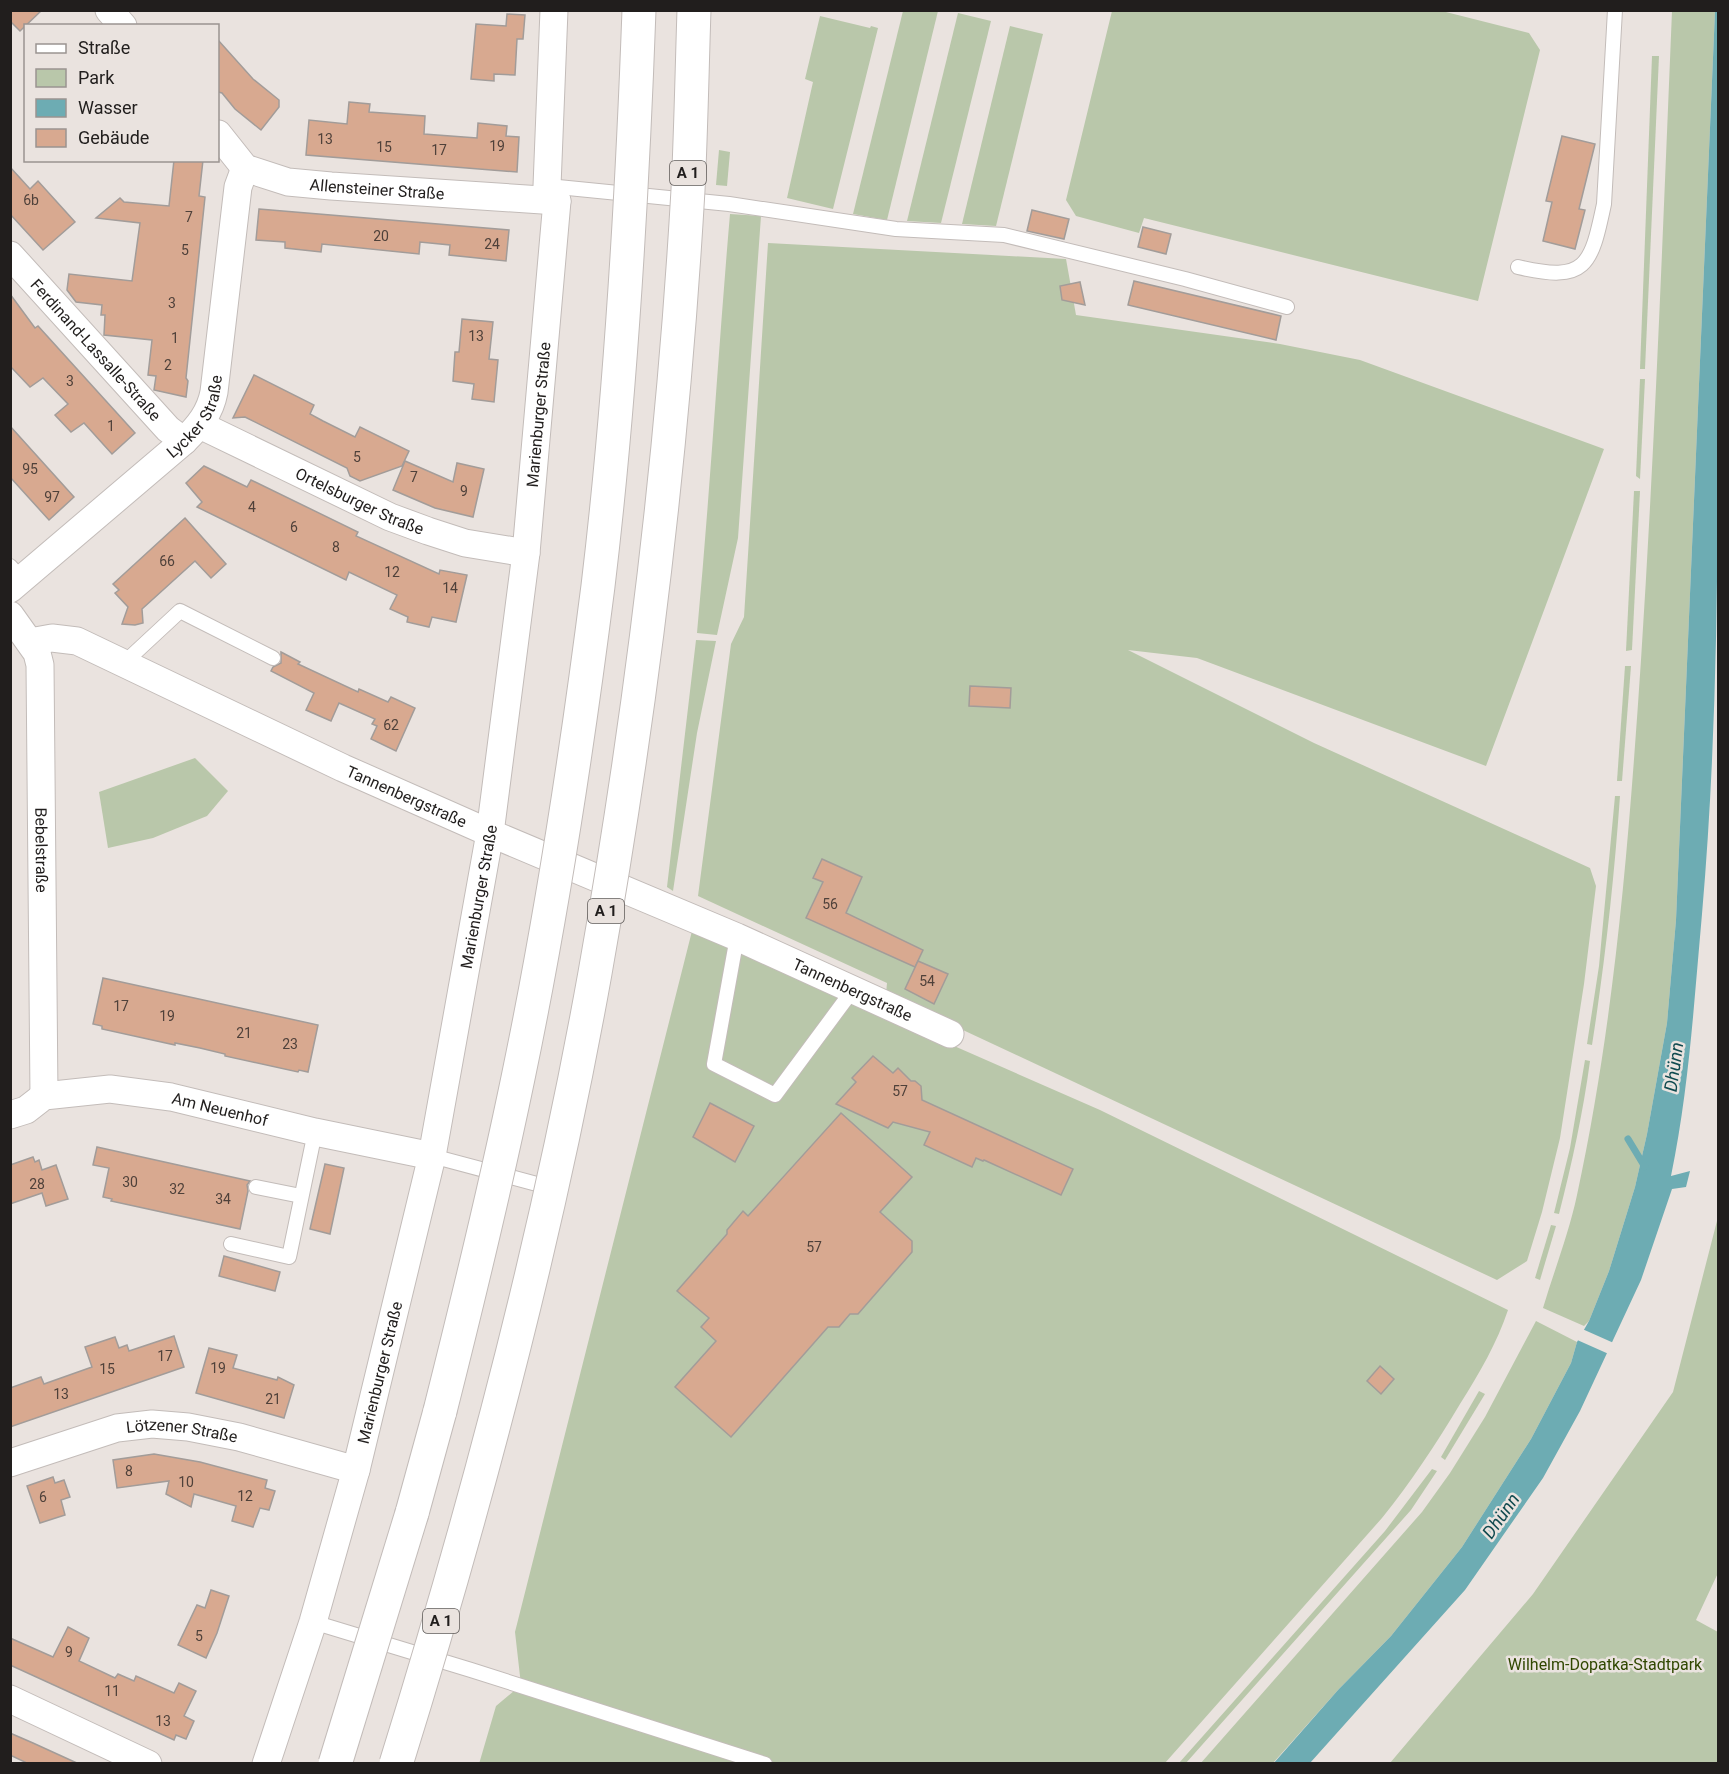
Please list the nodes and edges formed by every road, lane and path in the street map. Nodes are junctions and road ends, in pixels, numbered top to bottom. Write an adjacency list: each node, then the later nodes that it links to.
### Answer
1 (109, 10): 6 (street)
2 (554, 10): 9 (street, Marienburger Straße)
3 (639, 10): 39 (highway, bridge)
4 (694, 10): 40 (highway, A 1, bridge)
5 (1616, 10): 11 (lane)
6 (121, 24)
7 (219, 135): 8 (street)
8 (245, 168): 9 (street, Allensteiner Straße); 13 (street, Lycker Straße)
9 (552, 194): 12 (lane); 14 (street, Marienburger Straße)
10 (10, 255): 13 (street, Ferdinand-Lassalle-Straße)
11 (1518, 267)
12 (1287, 306)
13 (192, 433): 14 (street, Ortelsburger Straße); 15 (street, Lycker Straße)
14 (526, 553): 20 (street, Marienburger Straße)
15 (14, 578)
16 (10, 615): 17 (street, Bebelstraße)
17 (30, 642): 19 (street, Tannenbergstraße); 24 (street, Bebelstraße)
18 (273, 658): 19 (lane)
19 (124, 663): 20 (street, Tannenbergstraße)
20 (489, 833): 21 (street, Tannenbergstraße); 27 (street, Marienburger Straße)
21 (737, 937): 22 (street, Tannenbergstraße); 22 (lane)
22 (852, 991): 23 (street, Tannenbergstraße)
23 (950, 1034)
24 (44, 1096): 25 (street, Am Neuenhof); 26 (street, Am Neuenhof)
25 (10, 1115)
26 (315, 1132): 27 (street, Am Neuenhof); 30 (lane)
27 (432, 1156): 29 (lane); 33 (street, Marienburger Straße)
28 (256, 1187): 30 (lane)
29 (548, 1188)
30 (302, 1196): 31 (lane)
31 (231, 1244)
32 (10, 1463): 33 (street, Lötzener Straße)
33 (356, 1470): 34 (street, Marienburger Straße)
34 (313, 1622): 36 (lane); 38 (street, Marienburger Straße)
35 (10, 1699): 37 (street)
36 (750, 1761): 41 (lane)
37 (148, 1764)
38 (266, 1764)
39 (335, 1764)
40 (396, 1764)
41 (765, 1764)

